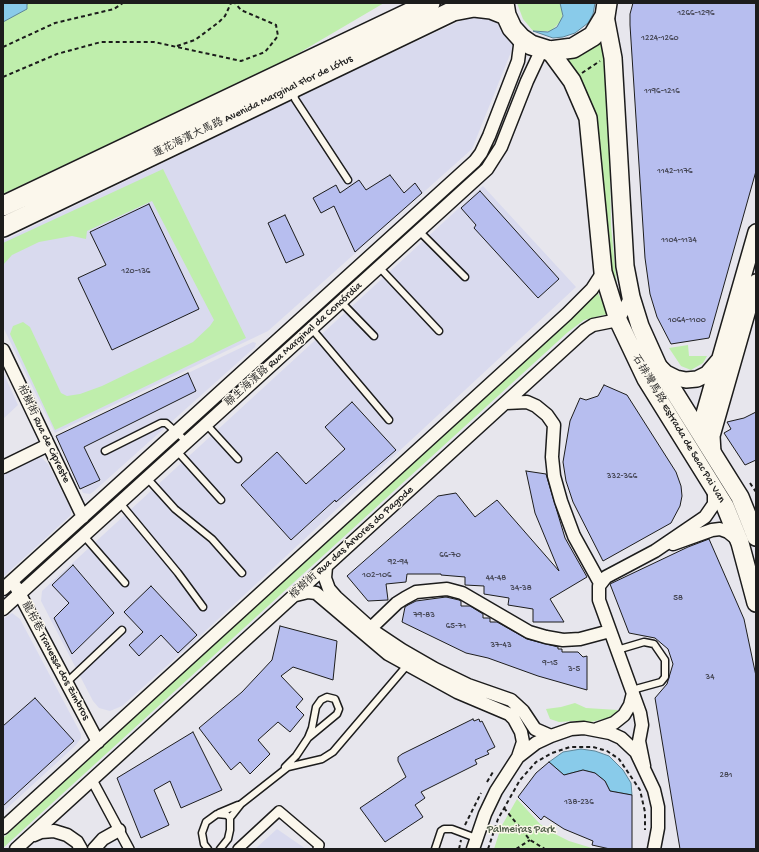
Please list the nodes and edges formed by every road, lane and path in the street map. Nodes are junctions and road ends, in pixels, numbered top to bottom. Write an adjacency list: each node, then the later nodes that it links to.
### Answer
1 (123, 3): 8 (path)
2 (231, 3): 9 (path)
3 (235, 3): 9 (path)
4 (430, 3): 16 (main road, 蓮花海濱大馬路 Avenida Marginal Flor de Lótus)
5 (608, 8): 10 (main road); 11 (main road, 石排灣馬路 Estrada de Seac Pai Van)
6 (505, 9): 7 (main road); 14 (main road, 蓮花海濱大馬路 Avenida Marginal Flor de Lótus)
7 (521, 38): 10 (main road); 39 (street, 聯生海濱路 Rua Marginal da Concórdia)
8 (3, 47)
9 (175, 47): 12 (path)
10 (546, 50): 13 (main road, 石排灣馬路 Estrada de Seac Pai Van); 18 (street, 聯生海濱路 Rua Marginal da Concórdia)
11 (613, 58): 13 (path); 24 (main road, 石排灣馬路 Estrada de Seac Pai Van)
12 (3, 77)
13 (572, 81): 21 (main road, 石排灣馬路 Estrada de Seac Pai Van)
14 (290, 93): 15 (lane); 17 (main road, 蓮花海濱大馬路 Avenida Marginal Flor de Lótus)
15 (348, 180)
16 (3, 206)
17 (3, 227)
18 (419, 231): 20 (street, 聯生海濱路 Rua Marginal da Concórdia); 22 (lane)
19 (756, 232): 31 (street)
20 (379, 267): 25 (street, 聯生海濱路 Rua Marginal da Concórdia); 28 (lane)
21 (602, 272): 26 (main road, 石排灣馬路 Estrada de Seac Pai Van); 78 (street)
22 (466, 277)
23 (756, 282): 34 (street)
24 (630, 297): 26 (street); 32 (main road, 石排灣馬路 Estrada de Seac Pai Van)
25 (341, 302): 27 (street, 聯生海濱路 Rua Marginal da Concórdia); 29 (lane)
26 (618, 320): 33 (street, 榕樹街 Rua das Árvores do Pagode); 36 (main road, 石排灣馬路 Estrada de Seac Pai Van)
27 (312, 329): 35 (lane); 37 (street, 聯生海濱路 Rua Marginal da Concórdia)
28 (439, 331)
29 (374, 336)
30 (3, 350): 41 (street, 柏樹街 Rua de Cipreste)
31 (720, 357): 32 (street); 38 (street)
32 (658, 366): 38 (main road, 石排灣馬路 Estrada de Seac Pai Van)
33 (506, 403): 57 (street, 榕樹街 Rua das Árvores do Pagode); 61 (street)
34 (718, 417): 38 (street); 44 (street)
35 (389, 420)
36 (673, 423): 38 (main road); 46 (main road, 石排灣馬路 Estrada de Seac Pai Van)
37 (206, 424): 40 (street, 聯生海濱路 Rua Marginal da Concórdia); 45 (lane)
38 (699, 431): 44 (main road, 石排灣馬路 Estrada de Seac Pai Van); 46 (main road)
39 (176, 432): 40 (lane); 43 (lane); 52 (street, 聯生海濱路 Rua Marginal da Concórdia)
40 (187, 442): 42 (street, 聯生海濱路 Rua Marginal da Concórdia)
41 (48, 445): 47 (street); 52 (street, 柏樹街 Rua de Cipreste)
42 (177, 451): 48 (street, 聯生海濱路 Rua Marginal da Concórdia); 50 (lane)
43 (105, 452)
44 (713, 453): 54 (main road, 石排灣馬路 Estrada de Seac Pai Van)
45 (238, 459)
46 (697, 460): 49 (main road, 石排灣馬路 Estrada de Seac Pai Van)
47 (3, 467)
48 (147, 478): 51 (street, 聯生海濱路 Rua Marginal da Concórdia); 58 (lane)
49 (714, 488): 55 (main road, 石排灣馬路 Estrada de Seac Pai Van); 56 (street)
50 (221, 500)
51 (120, 503): 53 (street, 聯生海濱路 Rua Marginal da Concórdia); 66 (lane)
52 (83, 517): 59 (street, 聯生海濱路 Rua Marginal da Concórdia)
53 (84, 536): 60 (lane); 63 (street, 聯生海濱路 Rua Marginal da Concórdia)
54 (756, 537)
55 (740, 543): 56 (street); 65 (main road, 石排灣馬路 Estrada de Seac Pai Van)
56 (655, 551): 61 (street)
57 (326, 567): 64 (street, 榕樹街 Rua das Árvores do Pagode); 68 (street)
58 (242, 573)
59 (13, 580): 62 (street, 聯生海濱路 Rua Marginal da Concórdia); 63 (street, 龍柏巷 Travessa dos Zimbros)
60 (125, 583)
61 (600, 583): 70 (street)
62 (3, 589)
63 (20, 594): 67 (street, 聯生海濱路 Rua Marginal da Concórdia); 73 (street, 龍柏巷 Travessa dos Zimbros)
64 (294, 595): 72 (street); 84 (street, 榕樹街 Rua das Árvores do Pagode)
65 (756, 603)
66 (204, 607)
67 (3, 609)
68 (371, 628): 70 (street); 72 (street)
69 (122, 630): 73 (lane)
70 (610, 631): 71 (street)
71 (617, 650): 74 (street); 74 (lane)
72 (410, 661): 76 (street); 80 (street); 81 (lane)
73 (67, 682): 78 (street, 龍柏巷 Travessa dos Zimbros)
74 (632, 692): 75 (street); 82 (street)
75 (597, 729): 76 (street); 82 (street)
76 (551, 736): 80 (street)
77 (308, 738): 77 (lane); 79 (lane)
78 (98, 742): 89 (street)
79 (300, 749): 81 (lane); 83 (lane)
80 (518, 757): 94 (street)
81 (308, 762): 83 (lane)
82 (644, 766): 107 (street)
83 (279, 772): 85 (lane)
84 (92, 780): 90 (street); 92 (street, 榕樹街 Rua das Árvores do Pagode)
85 (241, 804): 87 (lane); 88 (lane)
86 (504, 808): 91 (path); 93 (path); 104 (path)
87 (217, 814): 88 (lane); 99 (lane)
88 (230, 818): 100 (lane)
89 (3, 828)
90 (119, 830): 97 (street); 98 (street)
91 (645, 835)
92 (29, 837): 95 (street, 榕樹街 Rua das Árvores do Pagode); 96 (street)
93 (530, 840): 105 (path); 106 (path)
94 (474, 843): 103 (lane)
95 (16, 849)
96 (82, 849)
97 (94, 849)
98 (129, 849)
99 (208, 849)
100 (220, 849)
101 (238, 849): 102 (street)
102 (318, 849)
103 (435, 849)
104 (488, 849)
105 (516, 849)
106 (545, 849)
107 (654, 849)

